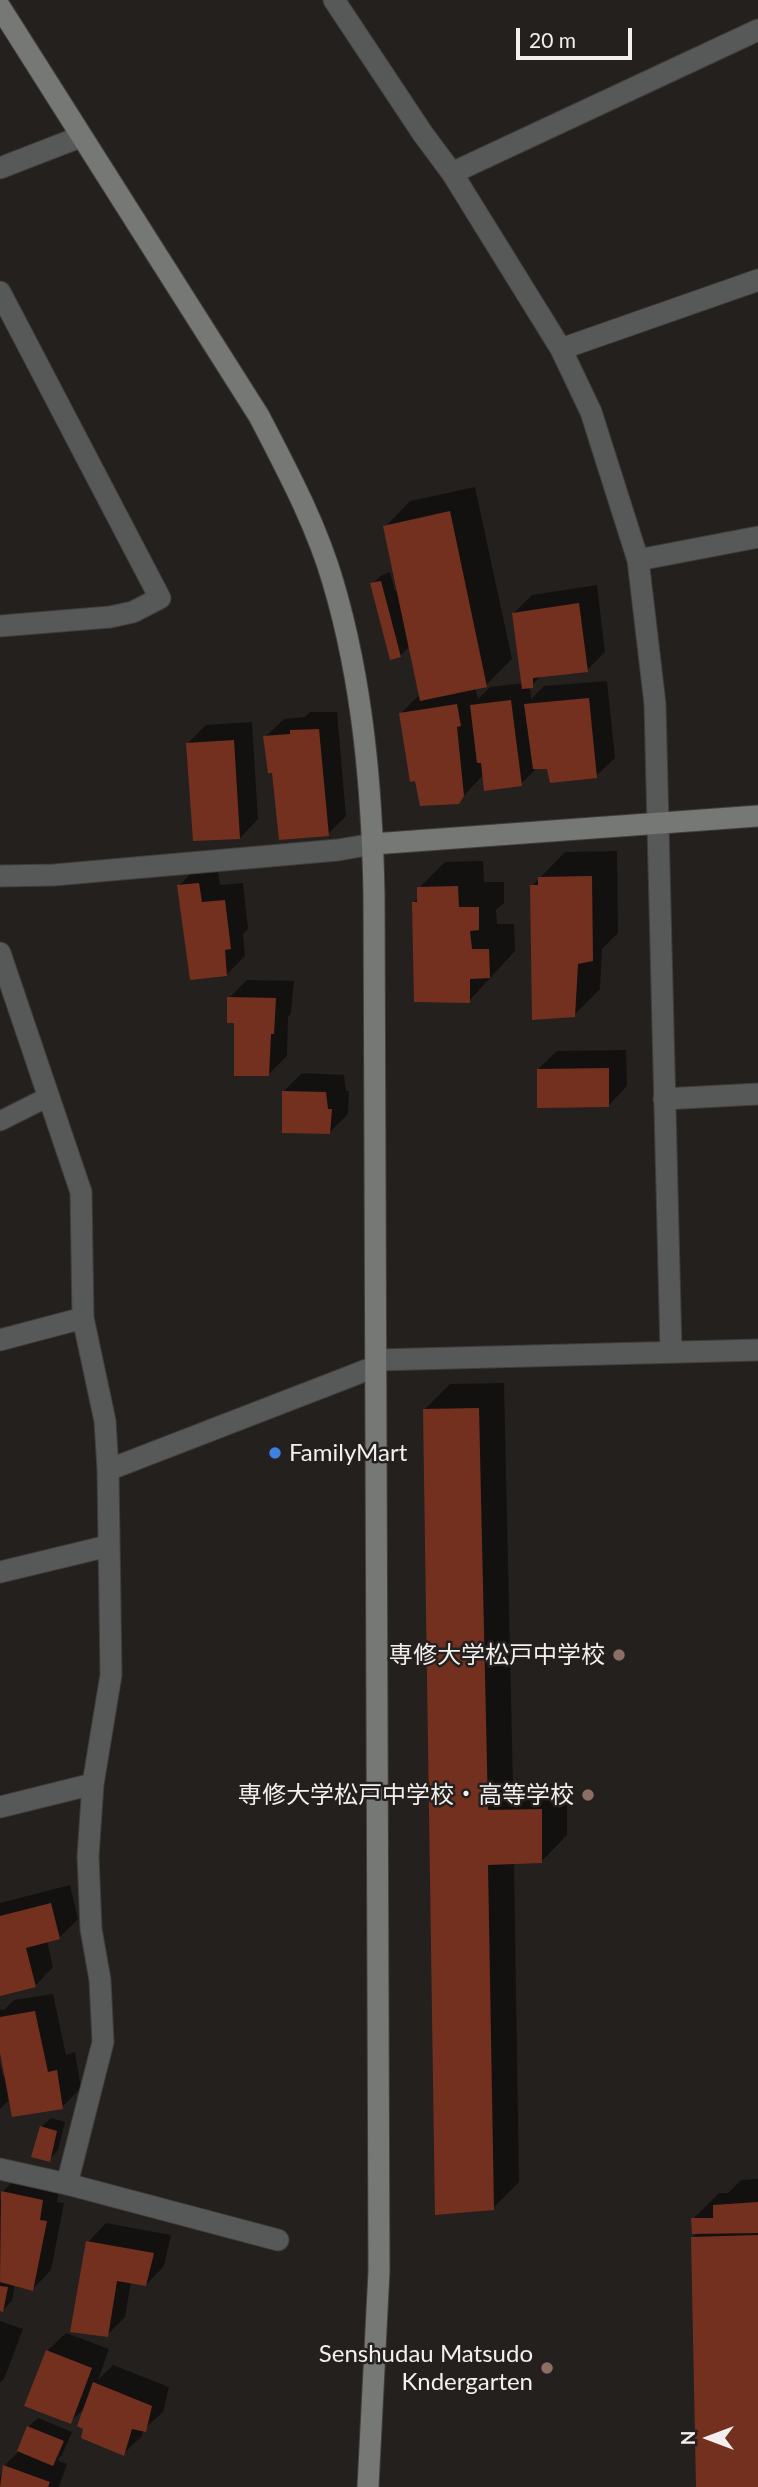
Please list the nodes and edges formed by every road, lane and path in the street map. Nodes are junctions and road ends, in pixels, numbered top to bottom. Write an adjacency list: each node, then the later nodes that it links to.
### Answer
1 (334, 0): 6 (street)
2 (0, 7): 4 (street)
3 (758, 30): 6 (street)
4 (80, 137): 5 (street); 15 (street)
5 (0, 168)
6 (452, 173): 9 (street)
7 (758, 280): 9 (street)
8 (0, 292): 12 (street)
9 (561, 349): 11 (street)
10 (758, 537): 11 (street)
11 (638, 560): 14 (street)
12 (0, 625)
13 (758, 816): 14 (street)
14 (659, 824): 15 (street); 20 (street)
15 (373, 844): 16 (street); 26 (street)
16 (0, 876)
17 (0, 953): 19 (street)
18 (758, 1094): 20 (street)
19 (48, 1097): 21 (lane); 22 (street)
20 (664, 1099): 25 (street)
21 (0, 1121)
22 (83, 1318): 23 (street); 27 (street)
23 (0, 1340)
24 (758, 1350): 25 (street)
25 (671, 1351): 26 (street)
26 (377, 1363): 27 (street); 35 (street)
27 (108, 1470): 28 (street)
28 (108, 1546): 29 (street); 30 (street)
29 (0, 1572)
30 (93, 1784): 31 (street); 33 (street)
31 (0, 1807)
32 (0, 2169): 33 (street)
33 (67, 2184): 34 (street)
34 (278, 2240)
35 (368, 2487)

